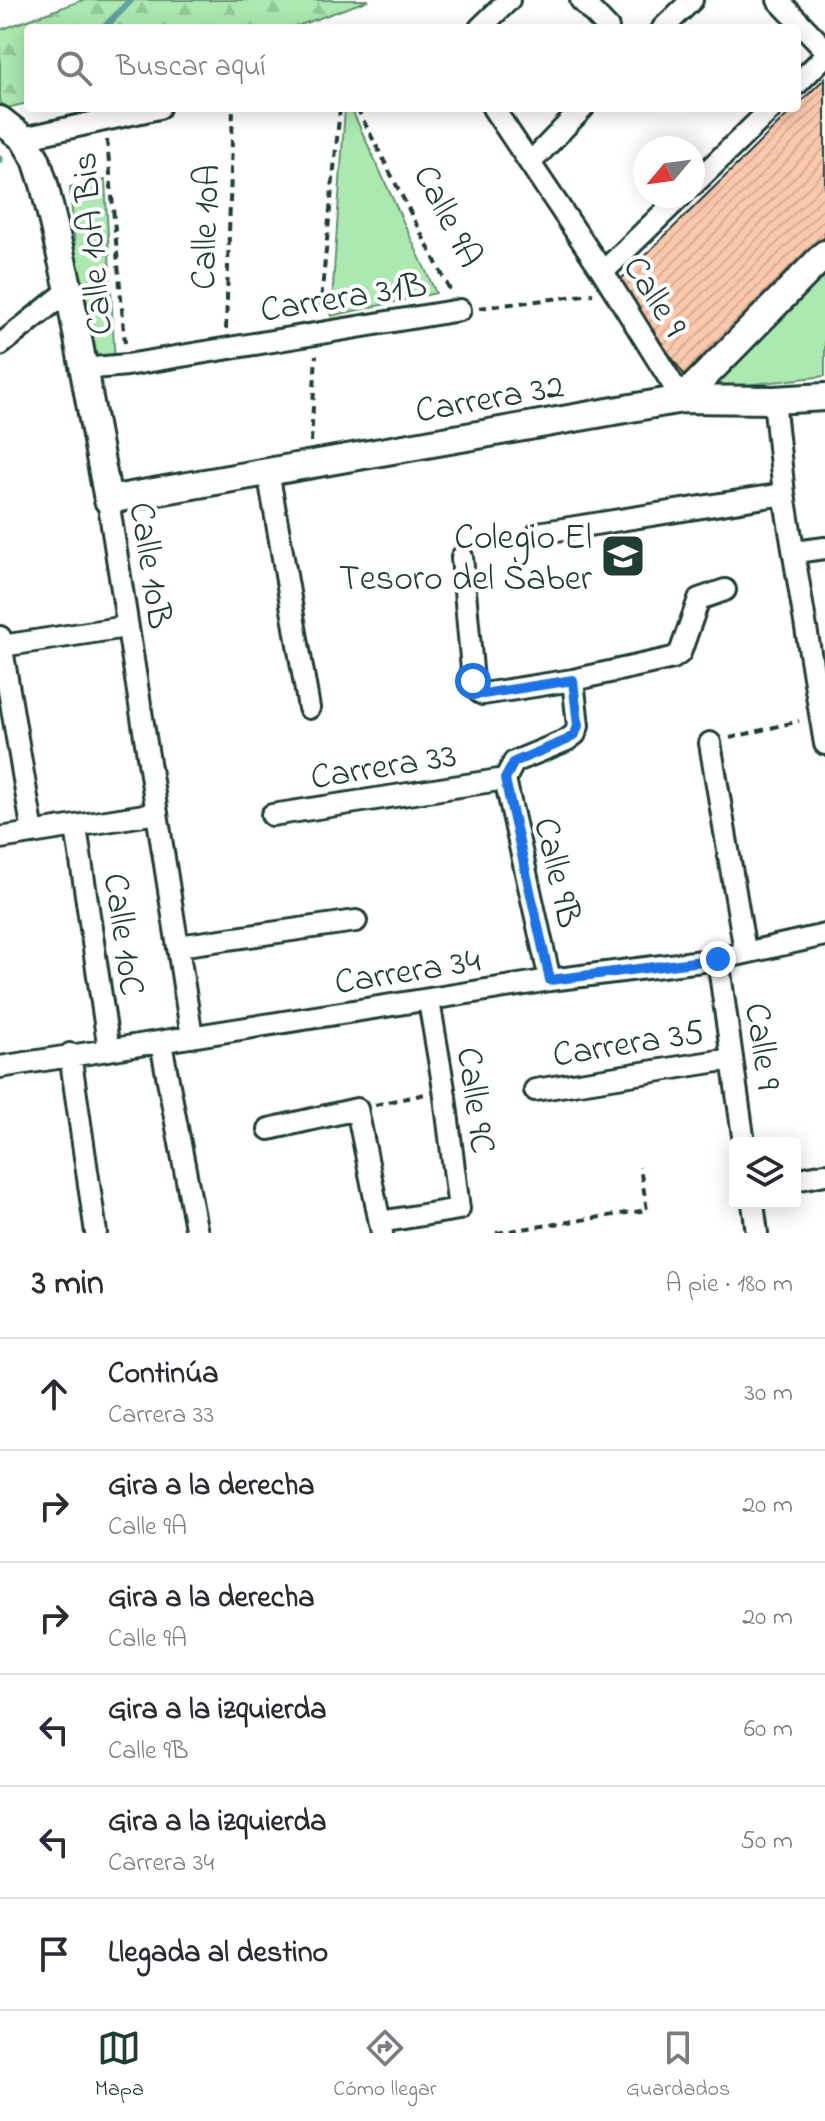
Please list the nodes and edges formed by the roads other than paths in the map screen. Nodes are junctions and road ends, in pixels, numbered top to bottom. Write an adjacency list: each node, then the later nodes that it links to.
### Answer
1 (509, 0): 5 (street)
2 (581, 0): 6 (street)
3 (692, 0): 7 (street)
4 (778, 0): 8 (street)
5 (484, 24)
6 (604, 24)
7 (667, 24)
8 (825, 49)
9 (825, 56): 10 (street)
10 (801, 80)
11 (139, 112): 16 (street)
12 (496, 112): 17 (street, Calle 9)
13 (579, 112): 17 (street)
14 (768, 112): 18 (street)
15 (0, 120): 16 (street, Calle 10B)
16 (23, 138): 22 (street, Calle 10B)
17 (530, 163): 21 (street, Calle 9)
18 (705, 173)
19 (669, 208): 21 (street)
20 (825, 254): 27 (street)
21 (603, 272): 27 (street, Calle 9)
22 (69, 290): 24 (street); 25 (street, Calle 10B)
23 (460, 310): 25 (street, Carrera 31B)
24 (0, 345)
25 (82, 369): 31 (street, Calle 10B)
26 (825, 397): 28 (street, Carrera 32)
27 (682, 399): 28 (street, Carrera 32); 29 (street, Carrera 32)
28 (774, 400): 30 (street)
29 (268, 471): 31 (street, Carrera 32); 40 (street)
30 (784, 494): 32 (street); 34 (street)
31 (108, 500): 37 (street, Calle 10B)
32 (538, 533)
33 (825, 548): 34 (street)
34 (795, 552): 42 (street)
35 (462, 557): 39 (street, Carrera 33)
36 (725, 590): 39 (street, Carrera 33)
37 (126, 627): 38 (street); 44 (street, Calle 10B)
38 (1, 642): 47 (street)
39 (573, 680): 43 (street)
40 (309, 708)
41 (710, 743): 52 (street, Calle 9)
42 (825, 744)
43 (505, 779): 45 (street, Carrera 33); 54 (street, Calle 9B)
44 (157, 813): 46 (street); 51 (street, Calle 10B)
45 (272, 815)
46 (76, 827): 47 (street); 58 (street, Calle 10C)
47 (33, 833): 48 (street)
48 (0, 838)
49 (356, 921): 51 (street)
50 (825, 935): 52 (street, Carrera 34)
51 (178, 946): 56 (street, Calle 10B)
52 (745, 951): 53 (street, Carrera 34)
53 (718, 959): 54 (street, Carrera 34); 60 (street, Calle 9)
54 (550, 980): 55 (street, Carrera 34)
55 (429, 1001): 56 (street, Carrera 34); 68 (street, Calle 9C)
56 (192, 1037): 57 (street, Carrera 34)
57 (161, 1043): 58 (street, Carrera 34); 70 (street)
58 (109, 1050): 59 (street, Carrera 34)
59 (70, 1054): 61 (street, Carrera 34); 69 (street)
60 (731, 1059): 62 (street, Carrera 35); 64 (street, Calle 9)
61 (0, 1067)
62 (535, 1090)
63 (269, 1129): 68 (street)
64 (743, 1137)
65 (825, 1174): 66 (street)
66 (801, 1179)
67 (754, 1209): 71 (street)
68 (381, 1227)
69 (96, 1233)
70 (197, 1233)
71 (757, 1233)

